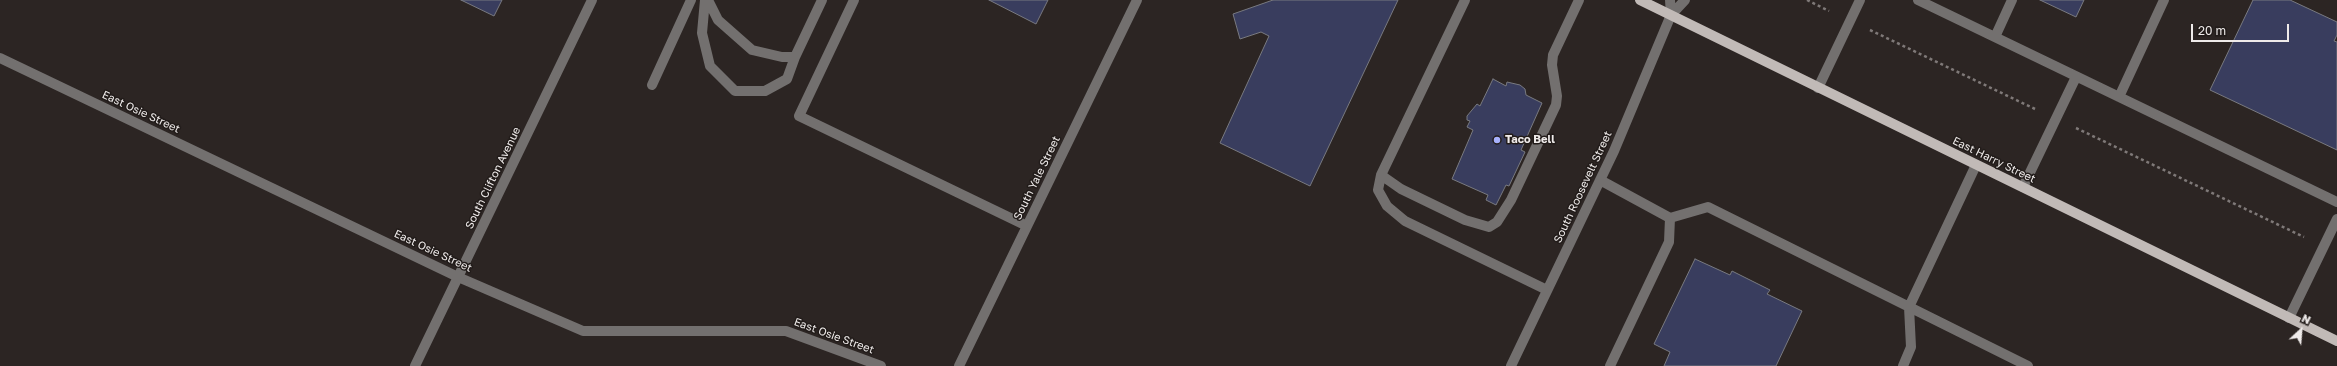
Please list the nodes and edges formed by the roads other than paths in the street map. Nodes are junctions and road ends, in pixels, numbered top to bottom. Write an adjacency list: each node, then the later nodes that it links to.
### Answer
1 (592, 0): 33 (street, South Clifton Avenue)
2 (691, 0): 22 (street)
3 (705, 0): 19 (street)
4 (708, 0): 19 (street)
5 (822, 0): 19 (street)
6 (854, 0): 32 (street)
7 (1137, 0): 32 (street, South Yale Street)
8 (1465, 0): 26 (street)
9 (1579, 0): 26 (street)
10 (1640, 0): 17 (main road, East Harry Street)
11 (1670, 0): 17 (street)
12 (1685, 0): 17 (street)
13 (1860, 0): 23 (street)
14 (1918, 0): 18 (street)
15 (2012, 0): 18 (street)
16 (2164, 0): 24 (street)
17 (1671, 15): 23 (main road, East Harry Street); 27 (street, South Roosevelt Street)
18 (1995, 37): 21 (street)
19 (795, 57)
20 (0, 58): 33 (street, East Osie Street)
21 (2076, 77): 24 (street); 28 (street)
22 (652, 85)
23 (1818, 88): 25 (main road, East Harry Street)
24 (2119, 97): 29 (street)
25 (1976, 165): 28 (main road, East Harry Street); 35 (street)
26 (1381, 176): 34 (street)
27 (1600, 180): 30 (street); 34 (street, South Roosevelt Street)
28 (2023, 187): 36 (main road, East Harry Street)
29 (2337, 202)
30 (1670, 218): 35 (street); 42 (street)
31 (2337, 219): 36 (street)
32 (1027, 226): 40 (street, South Yale Street)
33 (458, 276): 38 (street, South Clifton Avenue); 39 (street, East Osie Street)
34 (1547, 290): 41 (street, South Roosevelt Street)
35 (1909, 307): 43 (street); 44 (street)
36 (2288, 318): 37 (main road, East Harry Street)
37 (2337, 342)
38 (415, 366)
39 (881, 366)
40 (959, 366)
41 (1511, 366)
42 (1610, 366)
43 (1903, 366)
44 (2028, 366)

